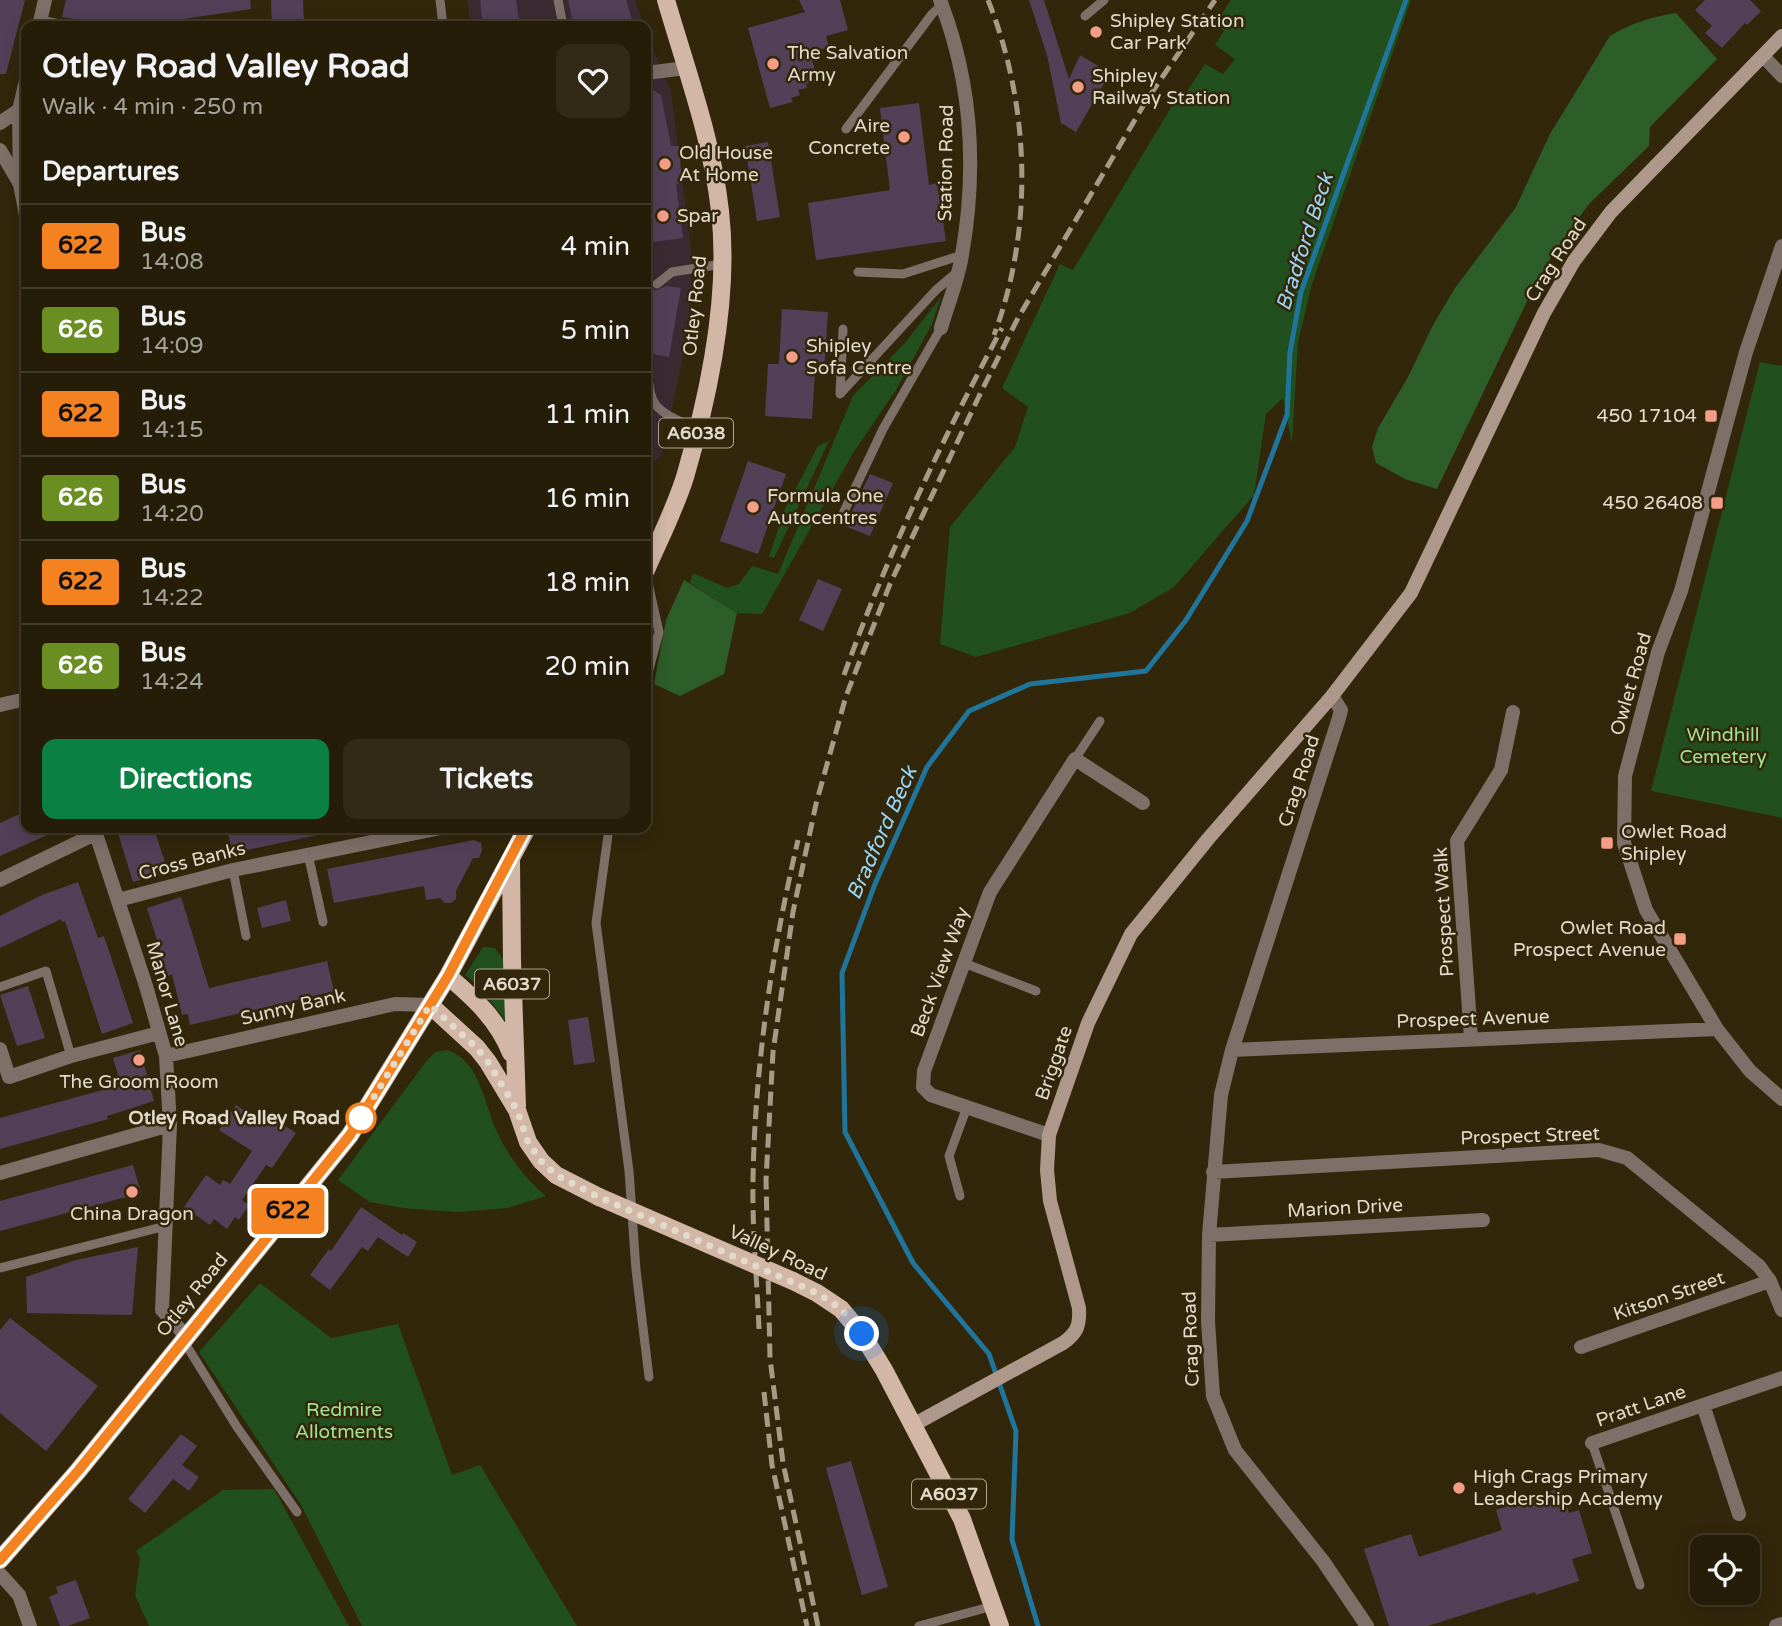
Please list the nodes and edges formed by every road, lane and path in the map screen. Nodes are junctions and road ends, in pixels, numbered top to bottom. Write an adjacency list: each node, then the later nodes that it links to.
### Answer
1 (45, 0): 8 (street)
2 (440, 0): 9 (lane)
3 (558, 0): 10 (lane)
4 (666, 0): 13 (main road, Otley Road / A6038)
5 (1104, 0): 7 (lane)
6 (941, 2): 19 (lane); 24 (street, Station Road)
7 (1085, 16)
8 (40, 21)
9 (442, 21)
10 (562, 21)
11 (1782, 36): 12 (main road, Crag Road)
12 (1763, 56): 15 (street); 37 (main road, Crag Road)
13 (686, 68): 14 (street); 25 (main road, Otley Road / A6038)
14 (651, 72)
15 (1782, 76)
16 (21, 102): 17 (street)
17 (19, 110): 18 (street); 21 (street)
18 (0, 123)
19 (846, 129)
20 (0, 150): 21 (street)
21 (20, 184): 22 (street)
22 (21, 189)
23 (1782, 246): 61 (street, Owlet Road)
24 (962, 255): 26 (street, Station Road); 27 (lane)
25 (722, 264): 28 (lane); 32 (main road, Otley Road / A6038)
26 (958, 271): 29 (street, Station Road); 30 (lane)
27 (859, 272)
28 (657, 284)
29 (941, 328): 33 (lane)
30 (843, 330)
31 (651, 399): 32 (lane)
32 (697, 429): 34 (main road, Otley Road / A6038)
33 (840, 520)
34 (653, 535)
35 (651, 595): 36 (lane)
36 (651, 662)
37 (1332, 696): 65 (street, Crag Road); 74 (main road, Briggate)
38 (21, 700): 39 (street)
39 (0, 705)
40 (1513, 712): 63 (street, Prospect Walk)
41 (1100, 721): 42 (lane)
42 (1075, 759): 43 (street); 56 (street, Beck View Way)
43 (1143, 803)
44 (91, 833): 52 (street)
45 (96, 833): 53 (street, Manor Lane)
46 (415, 833): 49 (street, Cross Banks)
47 (524, 833): 50 (main road, Otley Road)
48 (608, 833): 86 (lane)
49 (308, 854): 51 (street, Cross Banks); 54 (lane)
50 (511, 859): 57 (main road, Otley Road); 68 (main road, Valley Road / A6037)
51 (233, 870): 53 (street, Cross Banks); 55 (lane)
52 (0, 880)
53 (118, 900): 62 (street, Manor Lane)
54 (323, 922)
55 (246, 936)
56 (964, 963): 59 (lane); 71 (street, Beck View Way)
57 (448, 976): 60 (main road, Otley Road); 68 (main road, Valley Road / A6037)
58 (0, 987): 66 (lane)
59 (1036, 991)
60 (430, 1005): 67 (street, Sunny Bank); 72 (main road, Valley Road / A6037); 84 (main road, Otley Road)
61 (1717, 1029): 63 (street, Prospect Avenue); 70 (street, Owlet Road)
62 (159, 1033): 66 (street); 67 (street, Manor Lane)
63 (1471, 1038): 65 (street, Prospect Avenue)
64 (0, 1049): 69 (street)
65 (1232, 1050): 75 (street, Crag Road)
66 (71, 1056): 69 (street)
67 (166, 1056): 73 (street, Manor Lane)
68 (516, 1065): 72 (main road, Valley Road / A6037)
69 (5, 1078)
70 (1782, 1099)
71 (967, 1107): 74 (street, Beck View Way); 77 (lane)
72 (517, 1110): 89 (main road, Valley Road / A6037, bridge)
73 (170, 1125): 76 (street); 79 (street, Manor Lane)
74 (1049, 1135): 89 (main road, Briggate)
75 (1213, 1172): 80 (street, Crag Road); 82 (street, Prospect Street)
76 (0, 1173)
77 (960, 1196)
78 (1483, 1220): 80 (street, Marion Drive)
79 (166, 1226): 81 (lane); 84 (street, Manor Lane)
80 (1209, 1235): 101 (street, Crag Road)
81 (0, 1268)
82 (1770, 1281): 83 (street, Prospect Street); 85 (street, Kitson Street)
83 (1782, 1310)
84 (184, 1338): 91 (lane); 93 (main road, Otley Road)
85 (1581, 1348)
86 (649, 1377)
87 (1782, 1378): 88 (street, Pratt Lane)
88 (1703, 1405): 90 (street, Pratt Lane); 92 (street, Pratt Lane)
89 (913, 1425): 96 (main road, Valley Road / A6037)
90 (1592, 1443): 95 (lane)
91 (297, 1512)
92 (1739, 1514)
93 (0, 1560)
94 (0, 1574): 98 (street)
95 (1640, 1585)
96 (993, 1606): 99 (lane); 100 (main road, Valley Road / A6037)
97 (1782, 1624): 102 (street)
98 (30, 1626)
99 (919, 1626)
100 (1000, 1626)
101 (1367, 1626)
102 (1776, 1626)

